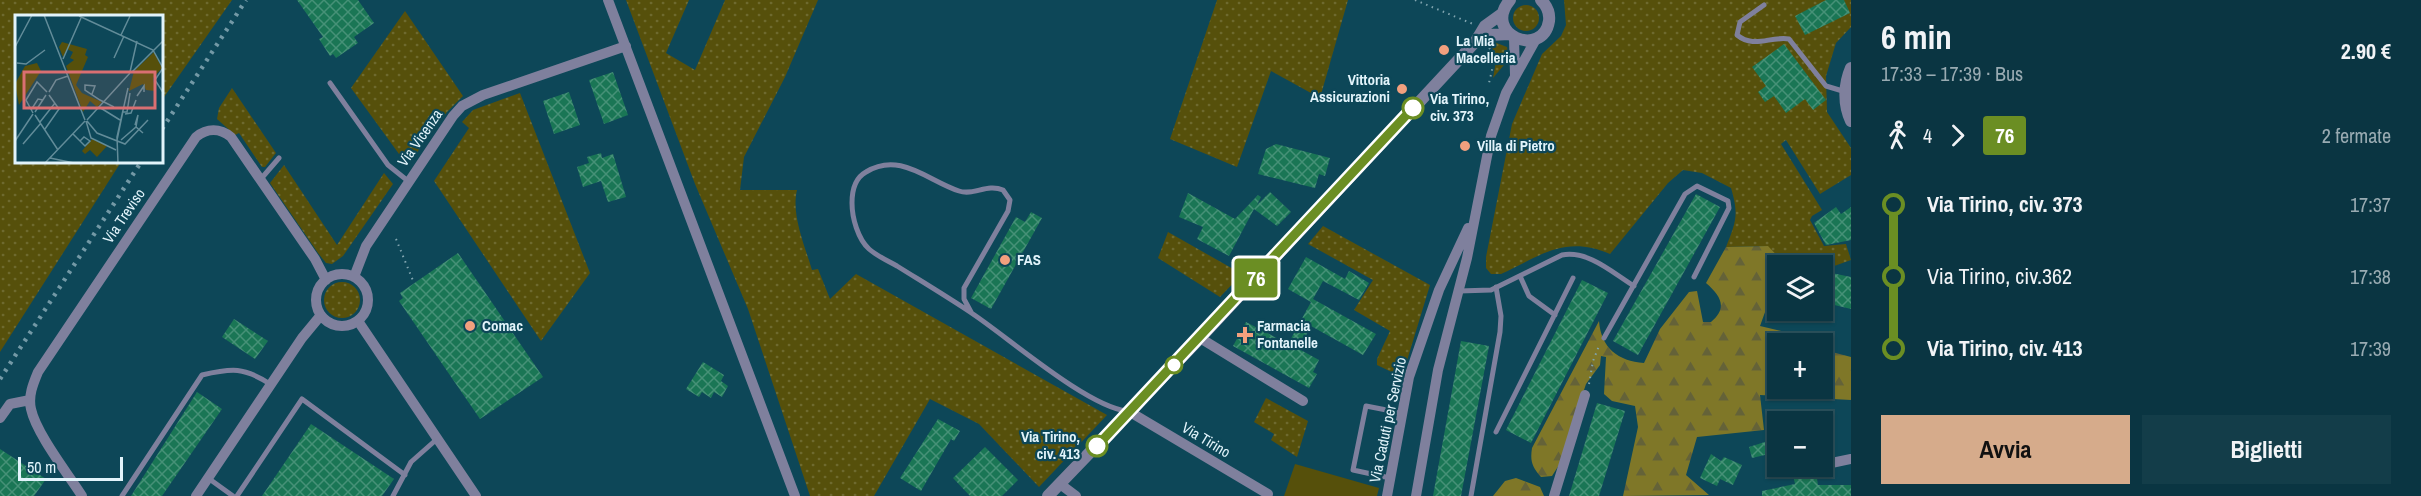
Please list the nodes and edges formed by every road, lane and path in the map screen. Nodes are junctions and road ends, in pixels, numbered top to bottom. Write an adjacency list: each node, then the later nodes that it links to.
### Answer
1 (608, 0): 10 (street)
2 (1415, 0): 6 (path)
3 (1544, 1): 8 (street)
4 (1506, 4): 6 (street); 7 (street)
5 (1764, 5): 15 (lane)
6 (1484, 28): 9 (street)
7 (1512, 36): 8 (street); 9 (street); 12 (street, Via Caduti per Servizio)
8 (1536, 39): 12 (street, Via Caduti per Servizio)
9 (1480, 45): 14 (path); 35 (street)
10 (626, 46): 19 (street, Via Vicenza); 59 (street)
11 (1851, 68): 15 (street)
12 (1515, 75): 20 (street, Via Caduti per Servizio)
13 (330, 83): 19 (lane)
14 (1489, 83)
15 (1846, 92): 16 (street)
16 (1851, 121)
17 (279, 158): 18 (lane)
18 (260, 180): 26 (street, Via Treviso); 39 (street, Via Treviso)
19 (408, 181): 23 (street, Via Vicenza)
20 (1474, 217): 30 (street, Via Caduti per Servizio); 42 (street, Via Caduti per Servizio)
21 (396, 239): 27 (path)
22 (1520, 276): 28 (lane); 29 (lane); 33 (lane)
23 (354, 277): 26 (street); 34 (street)
24 (1694, 277): 28 (lane)
25 (1573, 278): 33 (lane)
26 (326, 280): 32 (street)
27 (414, 283)
28 (1634, 286): 36 (lane)
29 (1496, 287): 30 (lane); 64 (lane)
30 (1459, 291): 63 (street, Via Caduti per Servizio)
31 (971, 312): 31 (lane); 41 (lane)
32 (321, 315): 34 (street); 37 (street)
33 (1555, 315): 44 (lane)
34 (358, 321): 45 (street)
35 (1200, 338): 40 (street); 41 (street)
36 (1604, 338): 38 (path)
37 (271, 384): 49 (street); 54 (lane)
38 (1585, 395): 65 (street)
39 (30, 400): 43 (street); 53 (street)
40 (1303, 401)
41 (1130, 411): 51 (street); 52 (street, Via Tirino)
42 (1402, 413): 50 (street, Via Caduti per Servizio); 50 (lane)
43 (0, 418)
44 (1496, 432)
45 (437, 439): 48 (lane); 58 (street)
46 (1851, 459): 47 (street)
47 (1833, 463)
48 (405, 475): 56 (lane); 57 (lane)
49 (208, 478): 55 (street); 56 (lane)
50 (1390, 478): 62 (street, Via Caduti per Servizio)
51 (1060, 484): 60 (street); 61 (street)
52 (1268, 494)
53 (82, 496)
54 (122, 496)
55 (196, 496)
56 (235, 496)
57 (393, 496)
58 (476, 496)
59 (795, 496)
60 (1048, 496)
61 (1076, 496)
62 (1386, 496)
63 (1416, 496)
64 (1471, 496)
65 (1554, 496)

